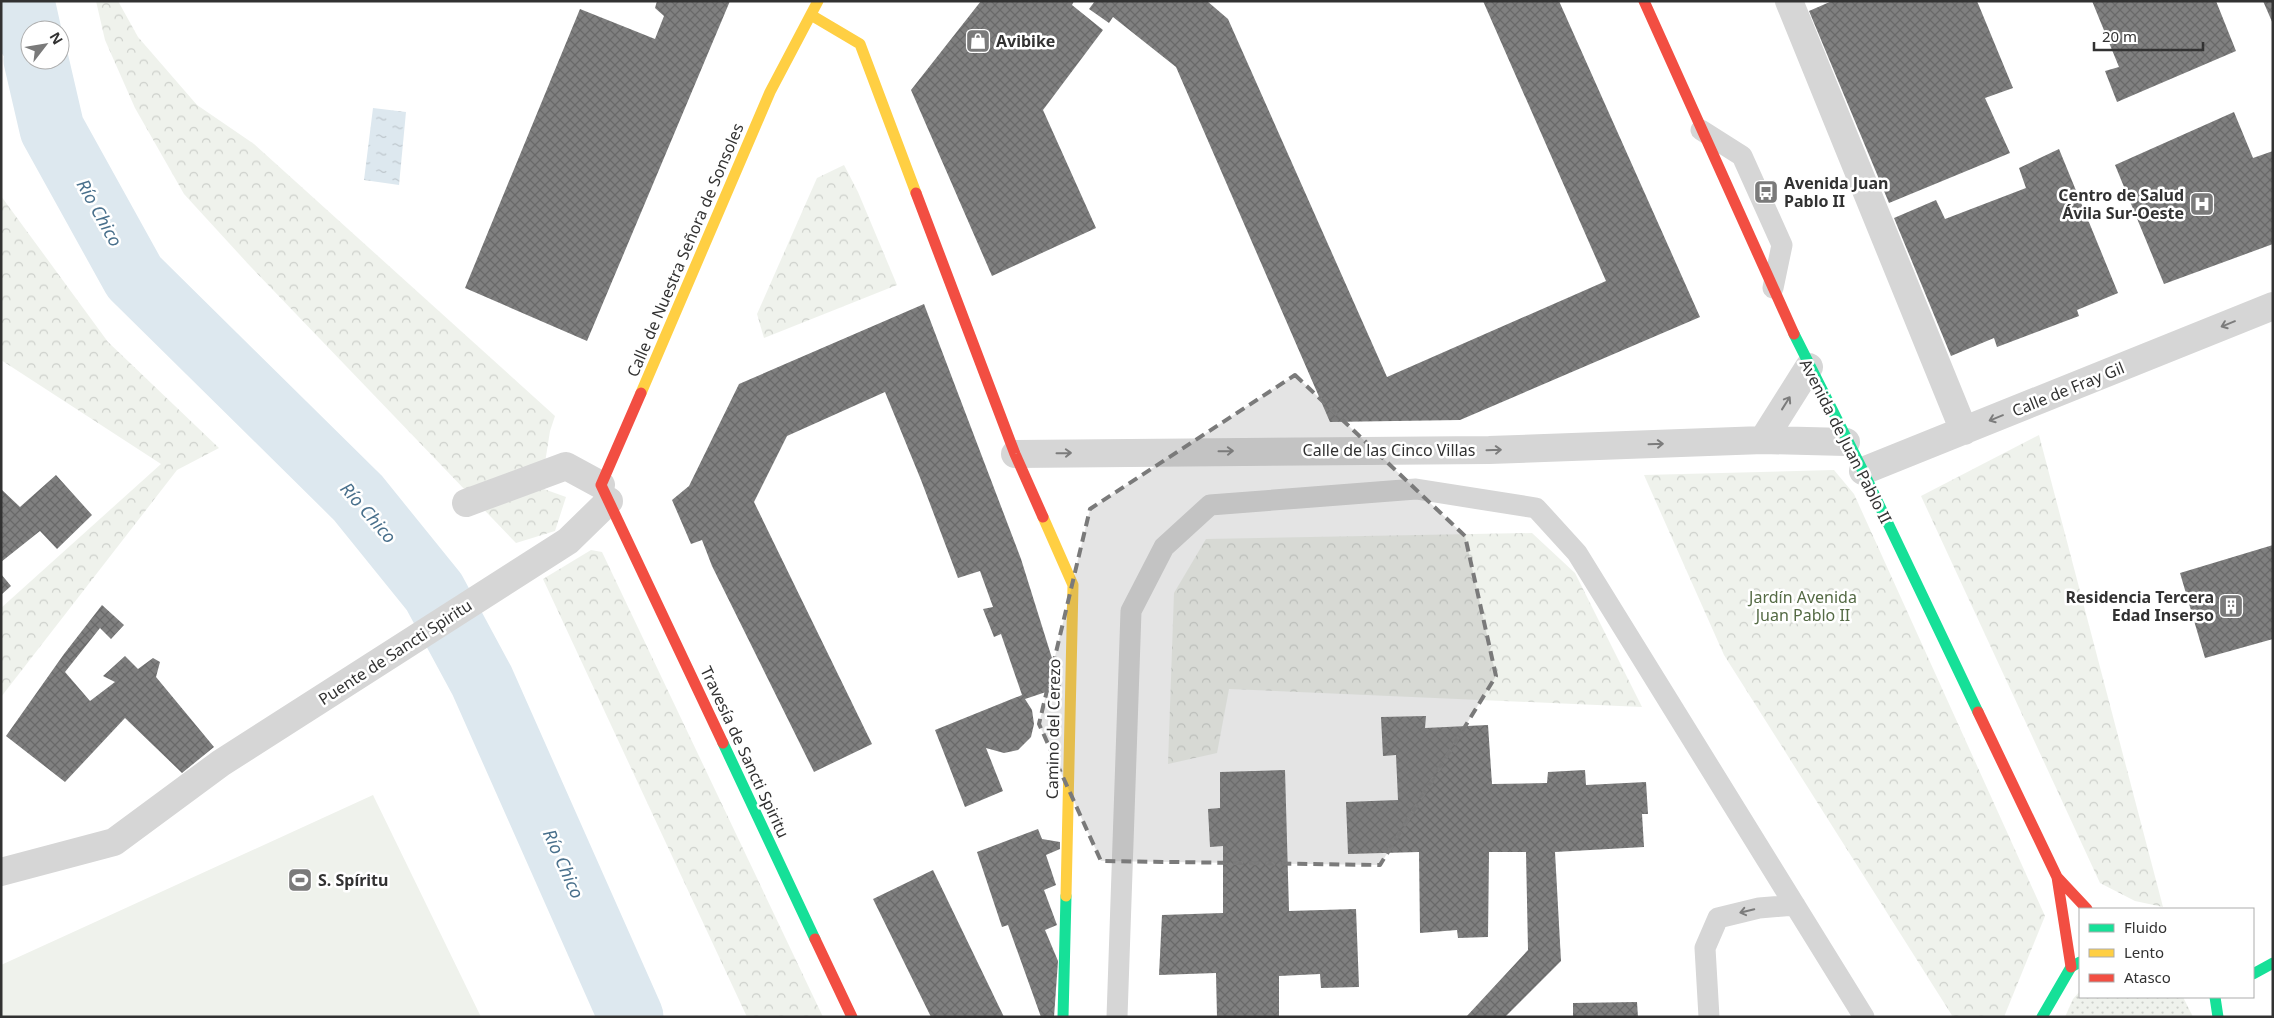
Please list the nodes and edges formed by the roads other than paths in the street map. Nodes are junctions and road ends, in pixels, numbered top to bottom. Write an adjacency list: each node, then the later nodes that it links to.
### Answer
1 (818, 1): 4 (street, Calle de Nuestra Señora de Sonsoles)
2 (1644, 1): 5 (street)
3 (1789, 1): 9 (street)
4 (811, 15): 12 (street); 14 (street, Calle de Nuestra Señora de Sonsoles)
5 (1701, 130): 6 (lane)
6 (1772, 288): 8 (street, Avenida de Juan Pablo II)
7 (2273, 306): 9 (street, Calle de Fray Gil, one-way to 9)
8 (1809, 367): 10 (street, one-way to 8); 11 (street, Avenida de Juan Pablo II)
9 (1964, 430): 13 (street, Calle de Fray Gil)
10 (1763, 440): 11 (street, Calle de las Cinco Villas); 12 (street, Calle de las Cinco Villas, one-way to 10)
11 (1846, 442): 13 (street, Avenida de Juan Pablo II)
12 (1015, 454): 25 (street, Camino del Cerezo)
13 (1863, 471): 17 (street, Avenida de Juan Pablo II)
14 (605, 493): 15 (street); 16 (street, Puente de Sancti Spiritu); 24 (street, Travesía de Sancti Spiritu)
15 (466, 503)
16 (1, 872)
17 (2057, 877): 19 (street, Avenida de Juan Pablo II); 21 (street, Avenida de Juan Pablo II)
18 (1795, 905): 26 (lane); 27 (lane, one-way to 27); 28 (lane)
19 (2086, 908)
20 (2273, 963): 22 (street)
21 (2076, 964): 29 (street)
22 (2254, 973)
23 (2215, 998): 30 (street)
24 (852, 1017)
25 (1063, 1017)
26 (1117, 1017)
27 (1709, 1017)
28 (1864, 1017)
29 (2042, 1017)
30 (2218, 1017)

